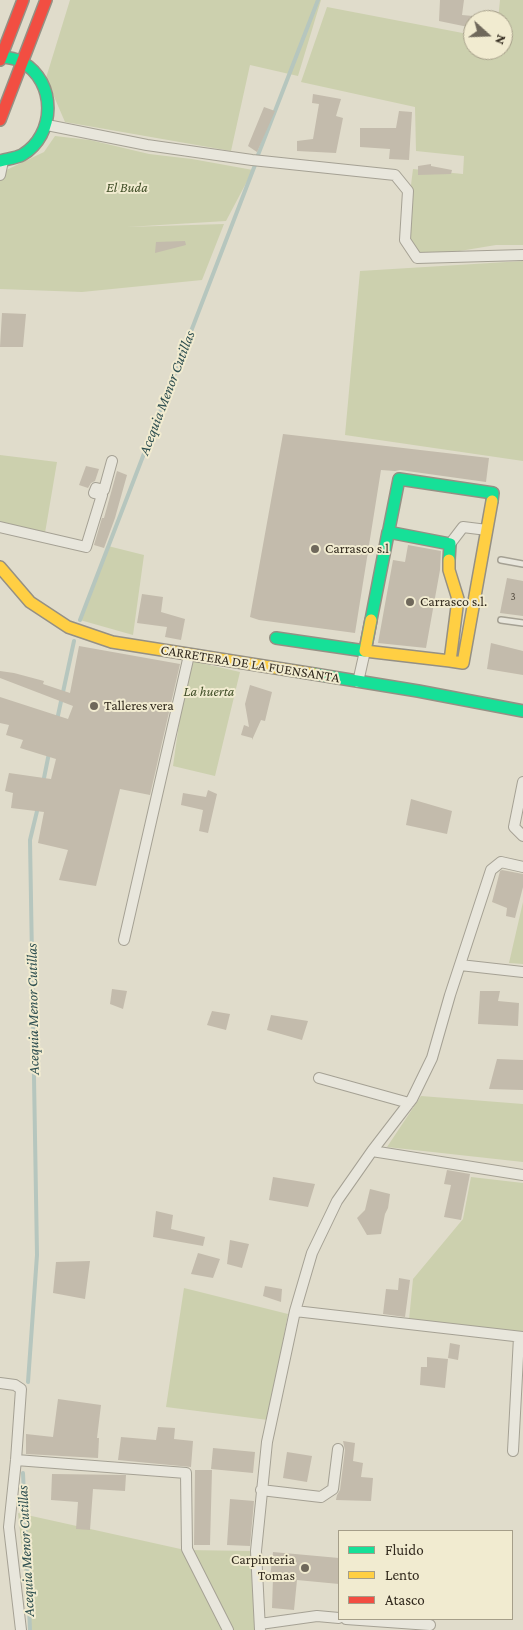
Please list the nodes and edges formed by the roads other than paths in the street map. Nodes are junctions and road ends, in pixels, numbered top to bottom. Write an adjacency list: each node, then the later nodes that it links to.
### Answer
1 (23, 0): 3 (street)
2 (46, 0): 4 (street)
3 (0, 57): 4 (street)
4 (22, 62): 5 (street); 6 (street)
5 (0, 120)
6 (47, 125): 7 (street); 9 (street)
7 (2, 161): 8 (street)
8 (0, 175)
9 (523, 255)
10 (112, 461): 11 (street)
11 (0, 527)
12 (486, 530): 13 (street); 20 (street); 22 (street)
13 (450, 544): 20 (street); 22 (street)
14 (501, 560): 15 (lane)
15 (523, 564)
16 (0, 567): 21 (street, CARRETERA DE LA FUENSANTA)
17 (501, 620): 18 (lane)
18 (523, 623)
19 (276, 638): 20 (street)
20 (365, 651): 22 (street); 23 (street)
21 (189, 655): 23 (street, CARRETERA DE LA FUENSANTA); 28 (street)
22 (450, 661)
23 (358, 682): 24 (street, CARRETERA DE LA FUENSANTA)
24 (523, 711)
25 (523, 782): 26 (street)
26 (523, 836)
27 (523, 867): 29 (street)
28 (124, 940)
29 (460, 965): 30 (street); 32 (street)
30 (523, 972)
31 (319, 1078): 32 (street)
32 (409, 1103): 33 (street)
33 (372, 1151): 34 (street); 35 (street)
34 (523, 1175)
35 (295, 1311): 36 (street); 41 (street)
36 (521, 1337): 39 (street)
37 (0, 1383): 40 (street)
38 (338, 1449): 41 (street)
39 (513, 1451)
40 (16, 1460): 46 (street); 47 (street)
41 (261, 1490): 45 (street)
42 (338, 1618): 45 (street)
43 (360, 1620): 44 (street)
44 (430, 1625)
45 (260, 1627)
46 (22, 1630)
47 (228, 1630)

